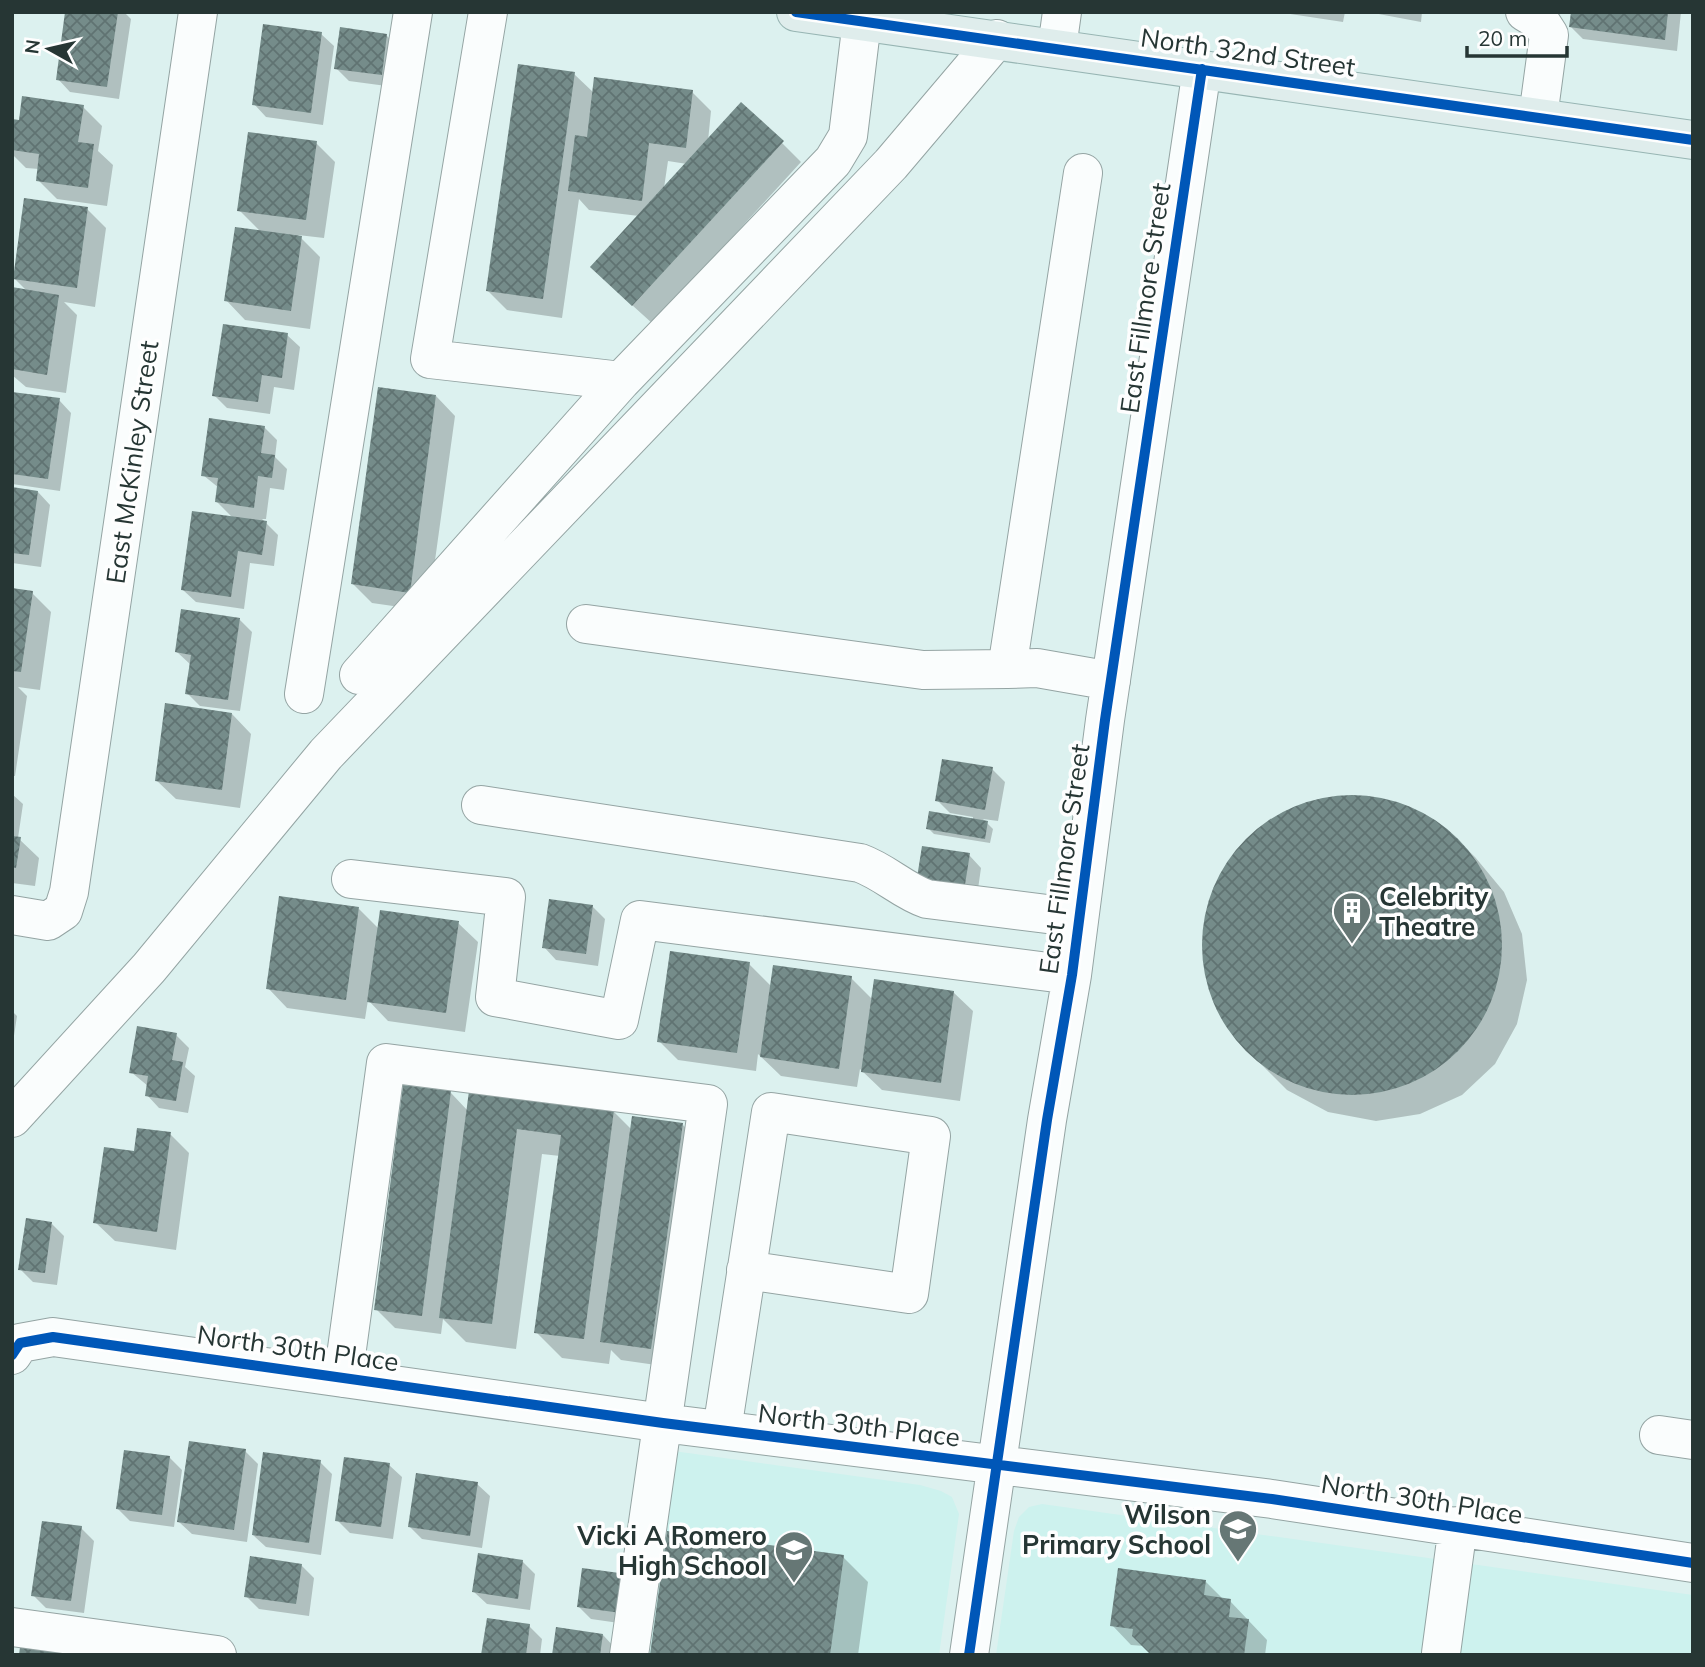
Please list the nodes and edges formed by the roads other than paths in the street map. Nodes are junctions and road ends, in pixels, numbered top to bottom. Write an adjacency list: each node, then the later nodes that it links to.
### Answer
1 (198, 12): 21 (street, East McKinley Street)
2 (413, 12): 18 (street)
3 (488, 12): 13 (street)
4 (796, 12): 6 (main road, North 32nd Street)
5 (1525, 12): 10 (street)
6 (862, 21): 8 (main road, North 32nd Street); 13 (street)
7 (1059, 30): 8 (main road, North 32nd Street); 9 (main road, North 32nd Street)
8 (997, 39): 24 (street)
9 (1202, 69): 10 (main road, North 32nd Street); 17 (street, East Fillmore Street)
10 (1538, 117): 11 (main road, North 32nd Street)
11 (1693, 140)
12 (1083, 173): 15 (street)
13 (621, 381): 16 (street)
14 (586, 624): 15 (street)
15 (1007, 669): 17 (street)
16 (359, 675)
17 (1111, 681): 22 (street, East Fillmore Street)
18 (304, 694)
19 (481, 805): 22 (street)
20 (351, 879): 23 (street)
21 (12, 915)
22 (1079, 918): 23 (street, East Fillmore Street)
23 (1072, 975): 30 (street, East Fillmore Street)
24 (12, 1118)
25 (746, 1270): 25 (street); 29 (street)
26 (16, 1349): 27 (street, North 30th Place)
27 (343, 1378): 28 (street, North 30th Place); 28 (street)
28 (663, 1423): 29 (street, North 30th Place); 36 (street)
29 (722, 1430): 30 (street, North 30th Place)
30 (996, 1465): 31 (street, North 30th Place); 37 (street, East Fillmore Street)
31 (1458, 1526): 32 (street, North 30th Place); 34 (street)
32 (1693, 1563)
33 (12, 1627): 35 (street)
34 (1441, 1653)
35 (217, 1655)
36 (629, 1655)
37 (969, 1655)

